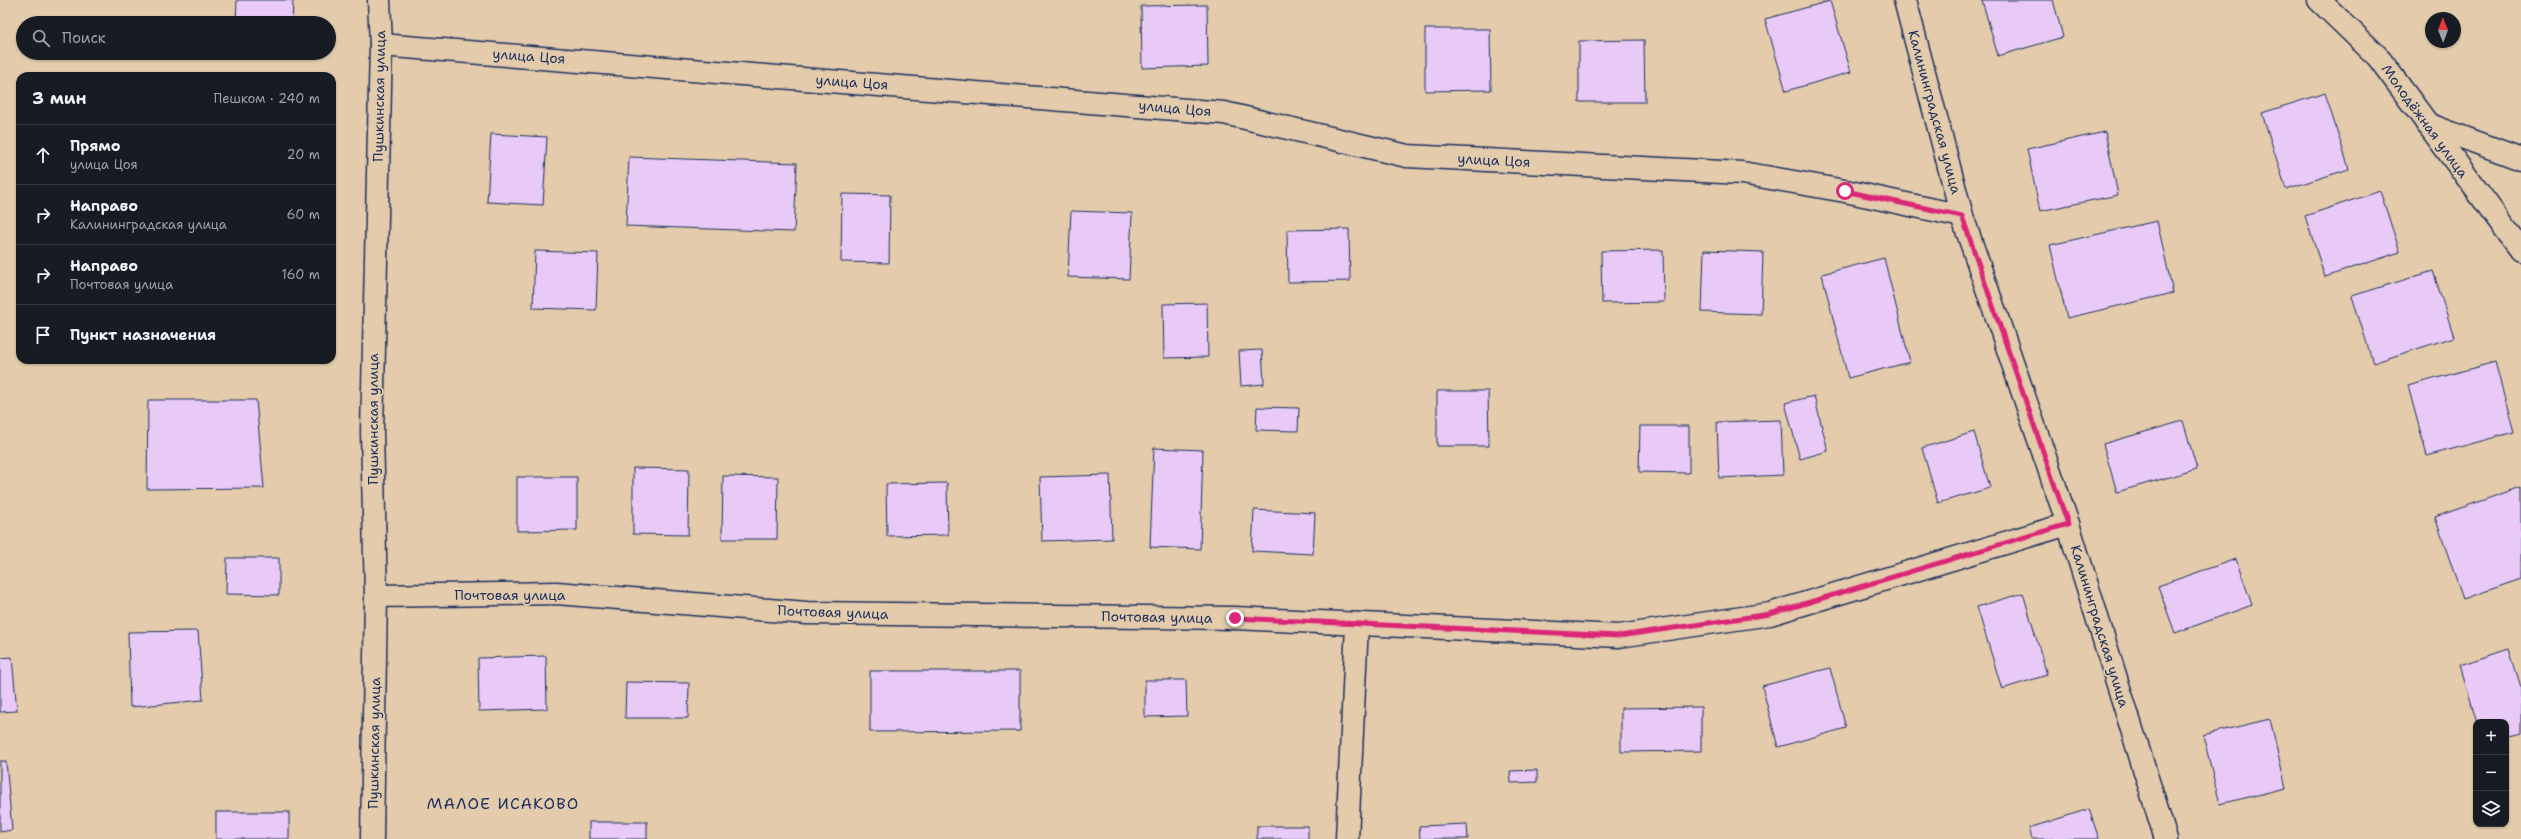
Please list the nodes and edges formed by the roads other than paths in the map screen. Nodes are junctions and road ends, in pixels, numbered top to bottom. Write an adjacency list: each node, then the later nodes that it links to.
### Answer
1 (378, 0): 4 (street, Пушкинская улица)
2 (1906, 0): 7 (street, Калининградская улица)
3 (2319, 0): 5 (street, Молодёжная улица)
4 (381, 45): 7 (street, улица Цоя); 10 (street, Пушкинская улица)
5 (2427, 124): 6 (street); 8 (street, Молодёжная улица)
6 (2521, 159)
7 (1962, 216): 9 (street, Калининградская улица)
8 (2521, 250)
9 (2068, 524): 11 (street, Почтовая улица); 14 (street, Калининградская улица)
10 (376, 596): 11 (street, Почтовая улица); 12 (street, Пушкинская улица)
11 (1357, 624): 13 (street)
12 (372, 839)
13 (1347, 839)
14 (2166, 839)

